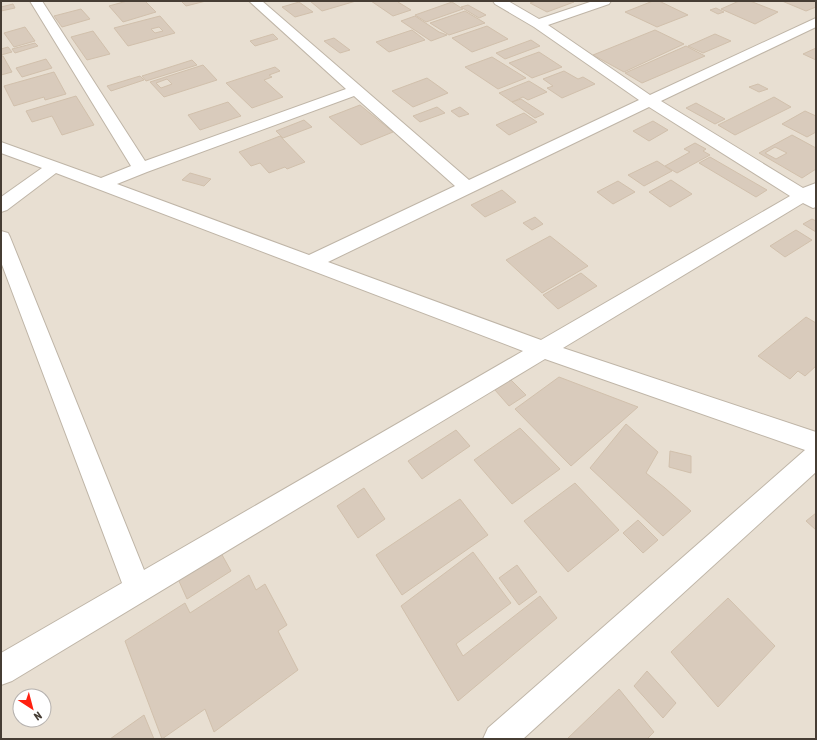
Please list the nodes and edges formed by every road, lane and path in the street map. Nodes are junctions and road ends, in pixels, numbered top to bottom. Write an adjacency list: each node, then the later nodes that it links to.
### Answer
1 (36, 1): 11 (street)
2 (255, 1): 7 (street)
3 (499, 1): 6 (street)
4 (605, 1): 6 (street)
5 (816, 22): 8 (street)
6 (538, 24): 8 (street)
7 (357, 90): 11 (street); 13 (street)
8 (648, 100): 13 (street); 14 (street)
9 (1, 147): 10 (street)
10 (54, 167): 12 (street); 15 (street)
11 (141, 168): 12 (street)
12 (102, 184): 17 (street)
13 (467, 187): 17 (street)
14 (812, 196): 18 (street)
15 (1, 206)
16 (1, 237): 21 (street)
17 (310, 262): 18 (street)
18 (544, 350): 19 (street); 21 (street)
19 (816, 443)
20 (816, 456): 23 (street)
21 (138, 589): 22 (street)
22 (1, 670)
23 (499, 739)

